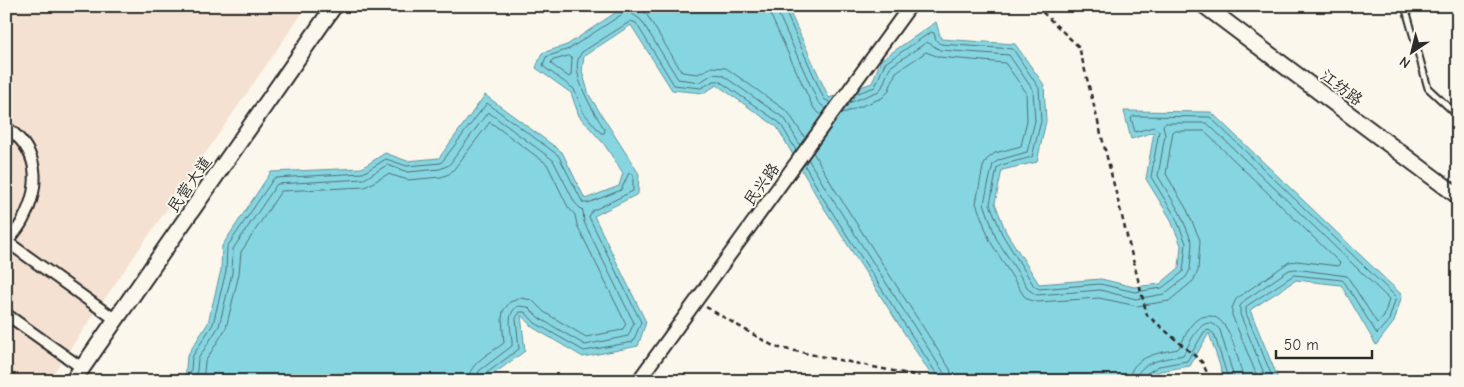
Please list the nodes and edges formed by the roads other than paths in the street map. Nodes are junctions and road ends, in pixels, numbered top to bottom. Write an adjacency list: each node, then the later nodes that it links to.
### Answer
1 (334, 6): 10 (main road, 民营大道)
2 (910, 6): 12 (street, 民兴路)
3 (1205, 6): 7 (main road, 江纺路)
4 (1405, 6): 5 (lane)
5 (1458, 116)
6 (6, 127): 8 (street)
7 (1458, 196)
8 (7, 241): 10 (street)
9 (6, 314): 11 (street)
10 (116, 320): 11 (main road, 民营大道)
11 (78, 375)
12 (638, 381)

